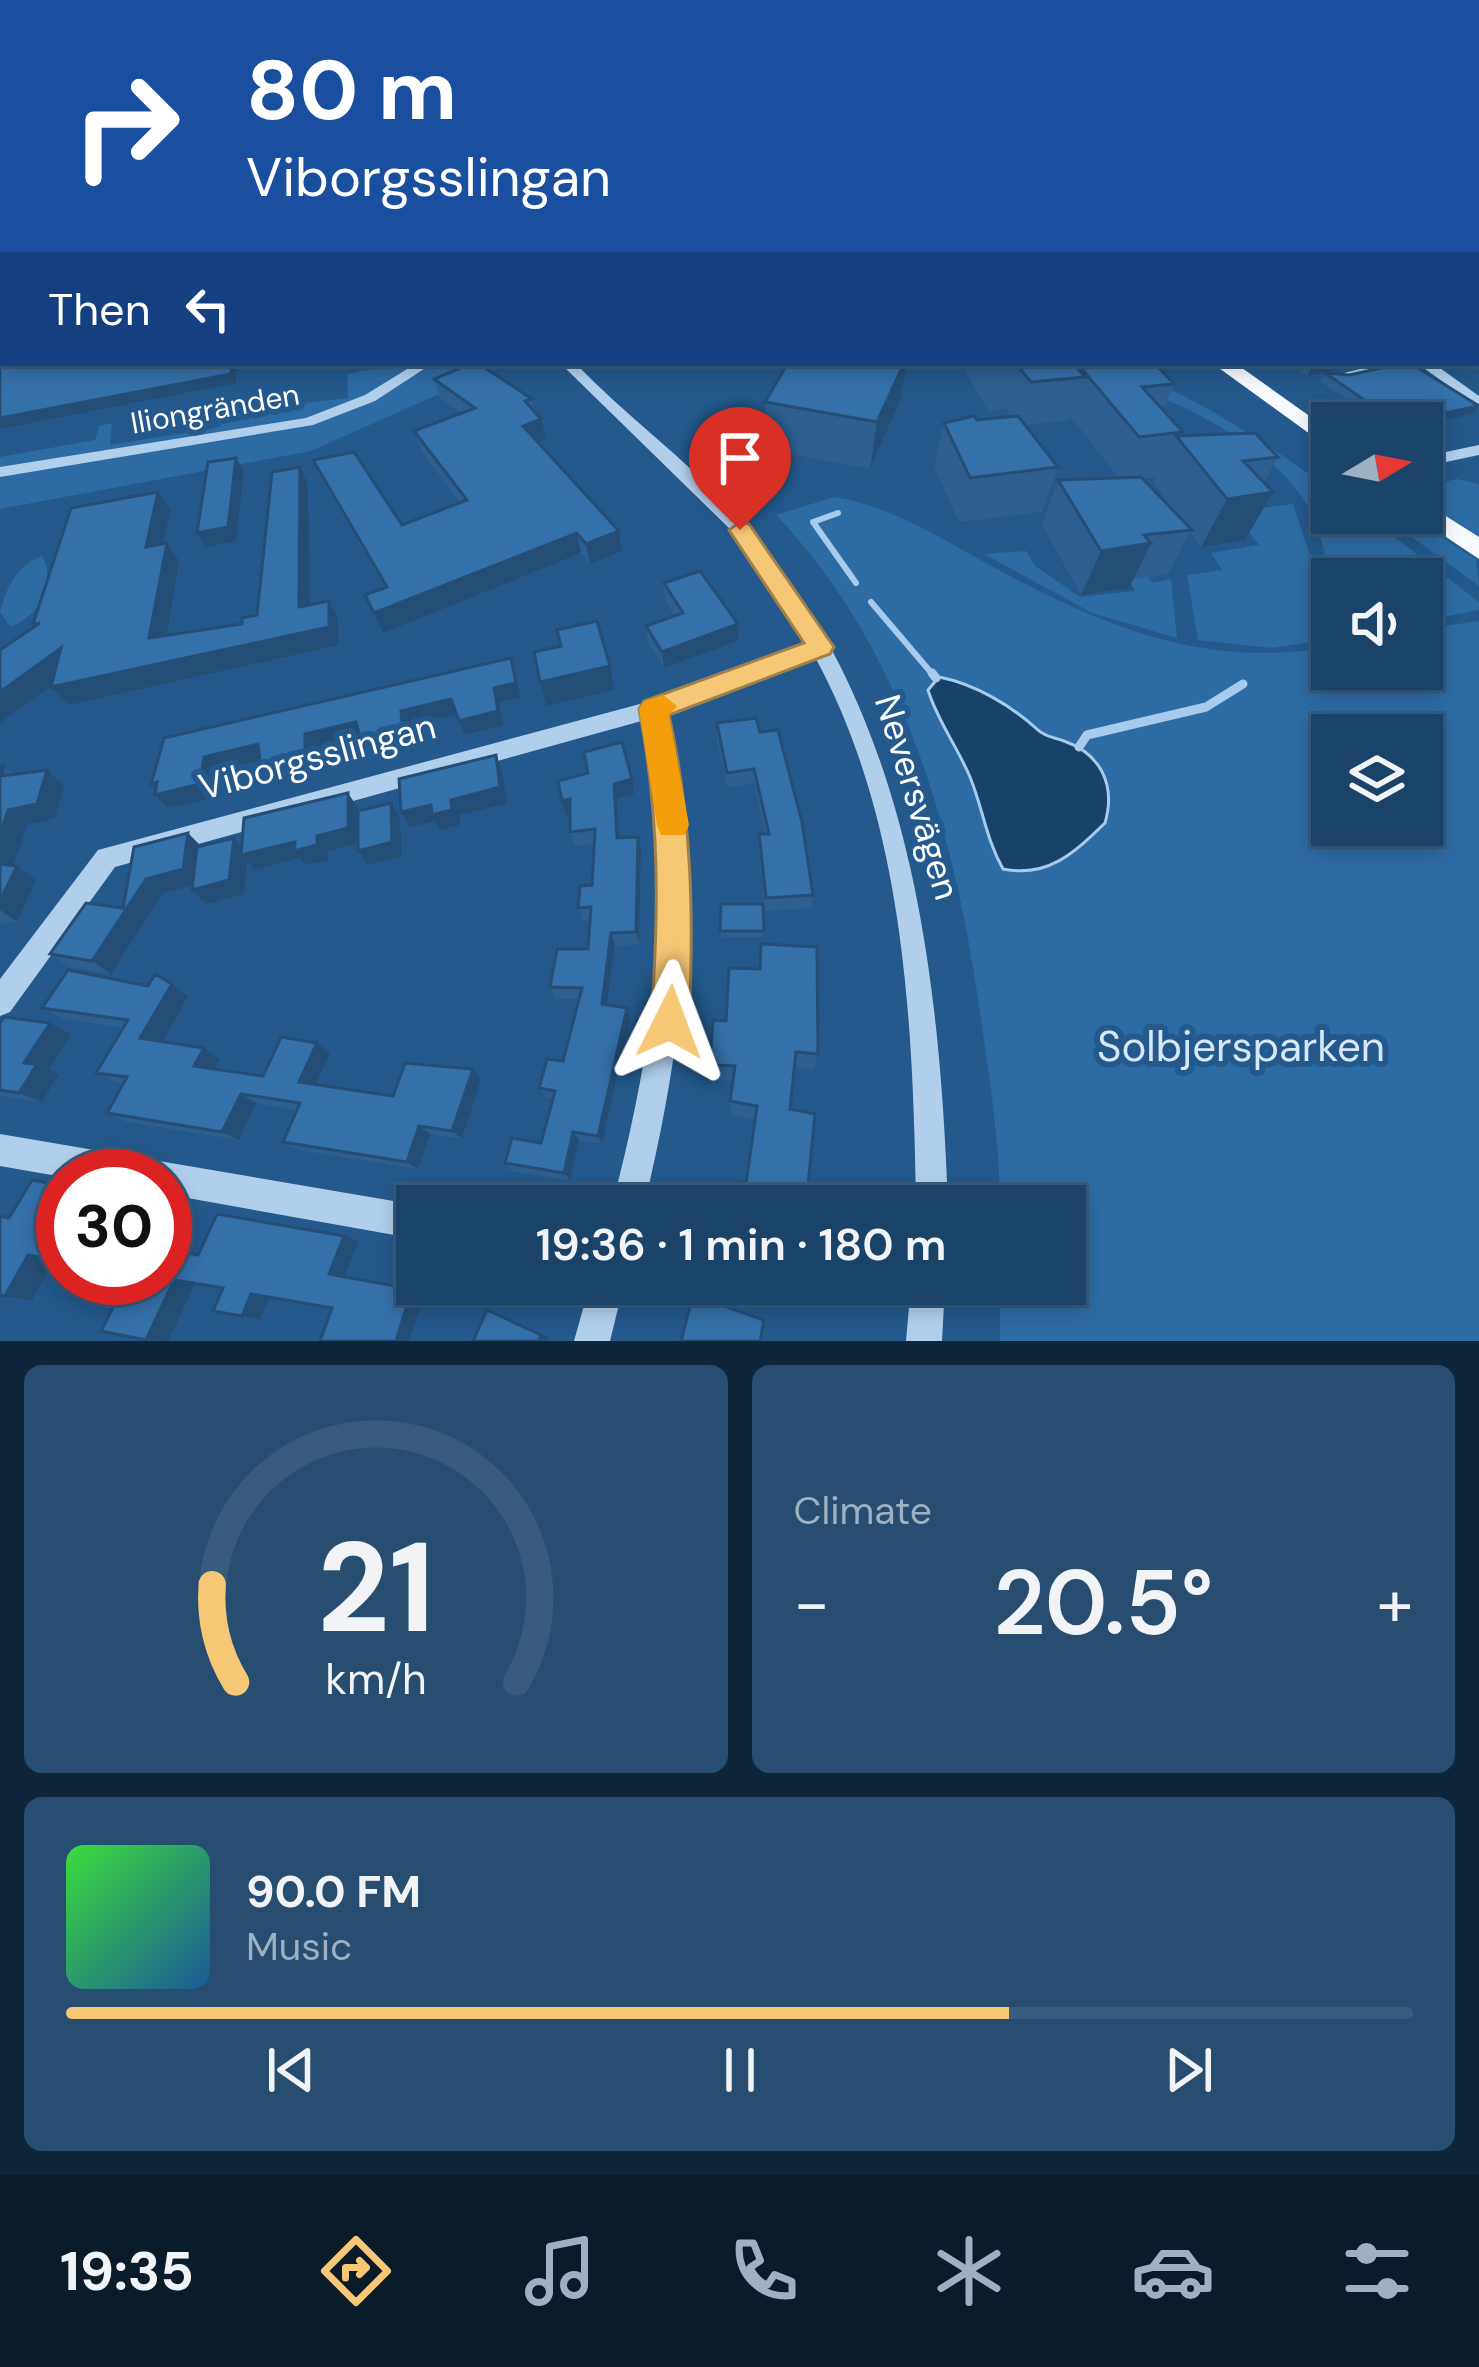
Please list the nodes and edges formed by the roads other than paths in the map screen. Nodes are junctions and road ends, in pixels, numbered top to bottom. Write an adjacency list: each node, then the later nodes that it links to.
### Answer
1 (422, 366): 11 (street, Iliongränden)
2 (568, 366): 14 (street, Neversvägen)
3 (1228, 366): 8 (main road)
4 (1391, 366): 6 (street)
5 (1428, 366): 7 (street)
6 (1343, 375)
7 (1479, 403)
8 (1311, 428)
9 (1479, 450): 10 (street)
10 (1443, 457)
11 (0, 472)
12 (1443, 524): 13 (main road)
13 (1479, 550)
14 (821, 647): 15 (street, Viborgsslingan); 21 (street, Neversvägen)
15 (654, 709): 16 (street, Viborgsslingan); 20 (street)
16 (0, 1002)
17 (0, 1150): 18 (street)
18 (36, 1156)
19 (192, 1183): 22 (street)
20 (633, 1185)
21 (932, 1185)
22 (396, 1218)
23 (602, 1305): 25 (street)
24 (927, 1305): 26 (street)
25 (592, 1341)
26 (924, 1341)

